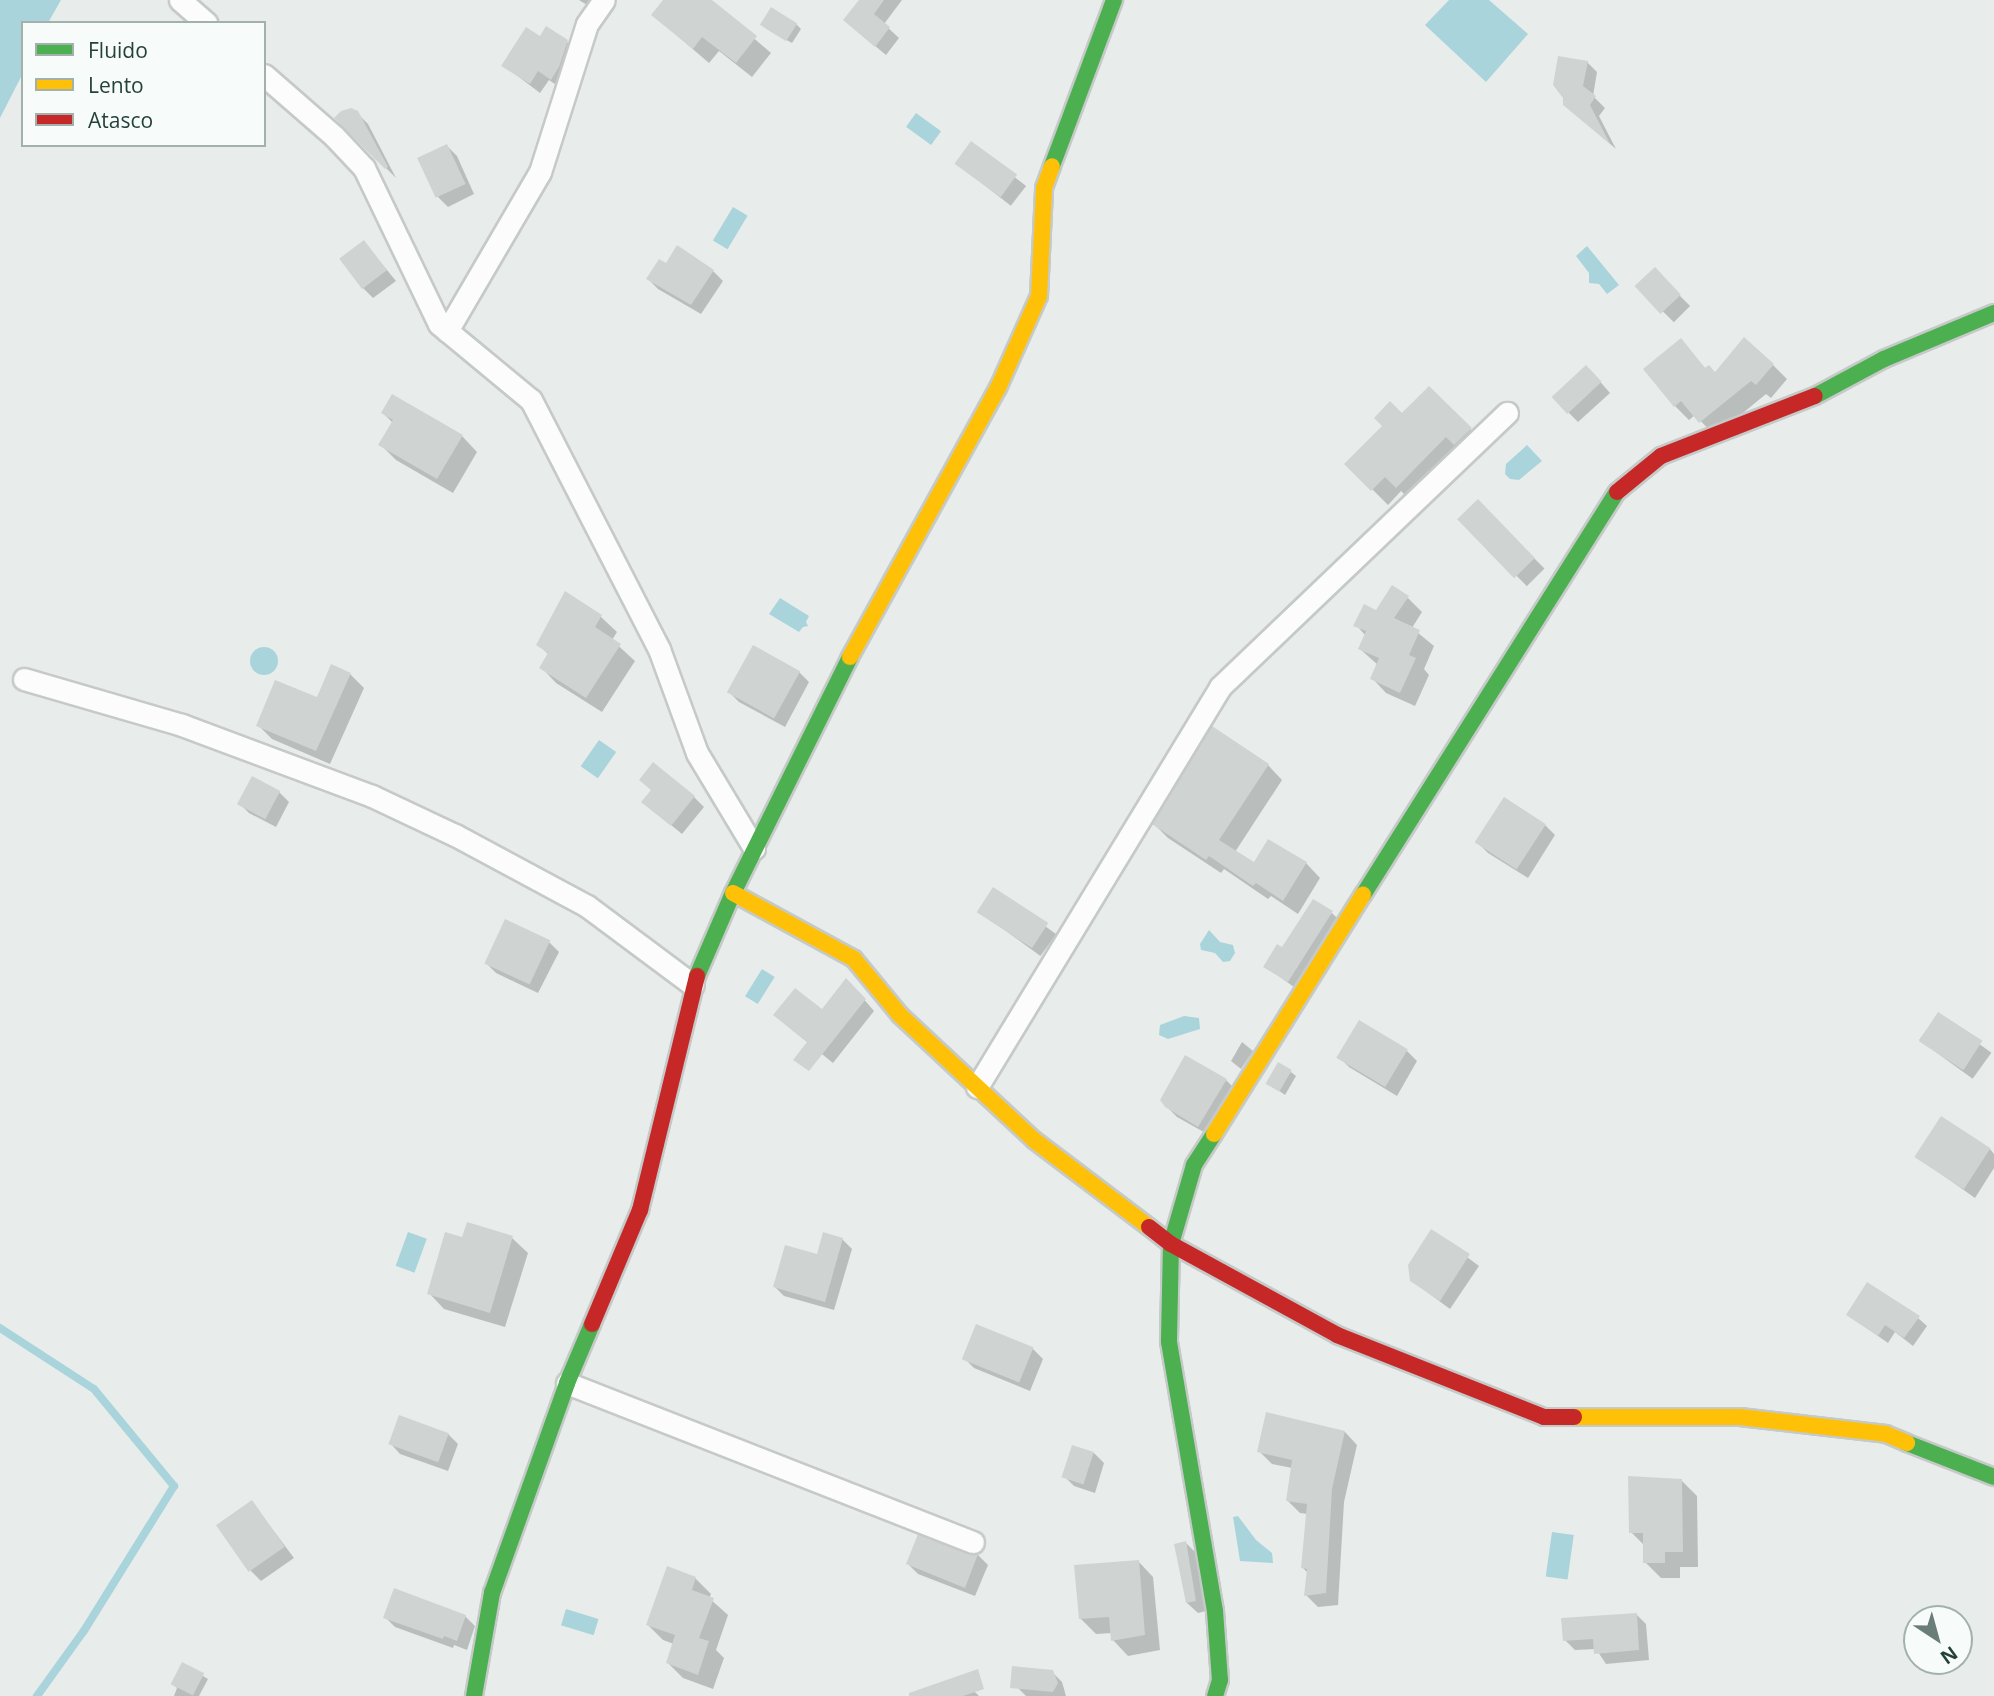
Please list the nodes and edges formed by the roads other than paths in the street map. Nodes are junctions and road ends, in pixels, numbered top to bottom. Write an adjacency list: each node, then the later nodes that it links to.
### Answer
1 (180, 0): 4 (street)
2 (604, 0): 7 (street)
3 (1114, 0): 10 (street)
4 (204, 21)
5 (266, 77): 7 (street)
6 (1994, 313): 14 (street)
7 (447, 331): 10 (street)
8 (1507, 413): 13 (street)
9 (24, 678): 12 (street)
10 (754, 848): 11 (street)
11 (733, 893): 12 (street); 13 (street)
12 (693, 985): 15 (street)
13 (977, 1087): 14 (street)
14 (1171, 1244): 16 (street); 19 (street)
15 (567, 1383): 17 (street); 18 (street)
16 (1994, 1477)
17 (973, 1542)
18 (474, 1696)
19 (1215, 1696)

